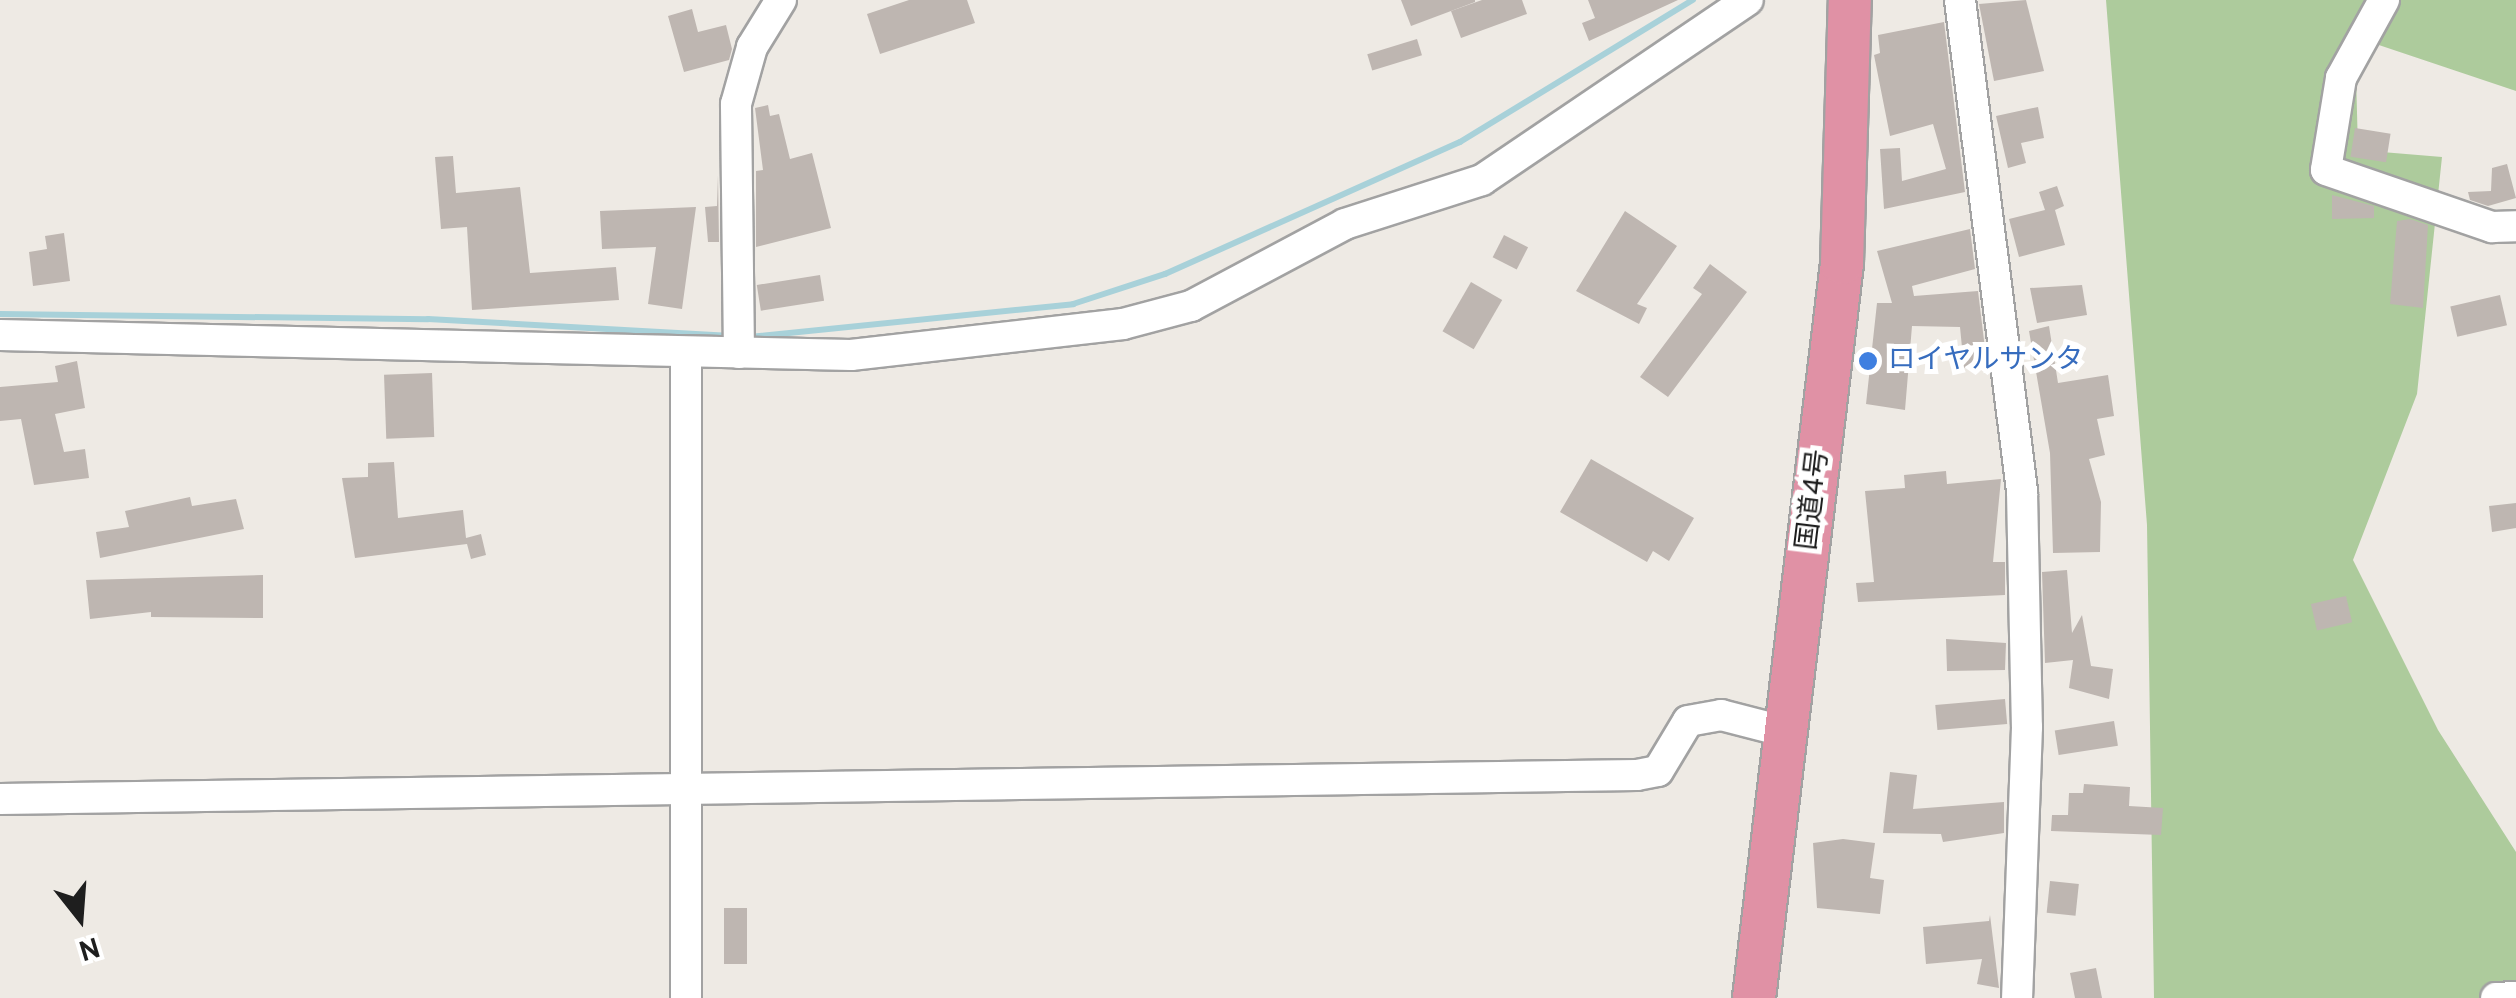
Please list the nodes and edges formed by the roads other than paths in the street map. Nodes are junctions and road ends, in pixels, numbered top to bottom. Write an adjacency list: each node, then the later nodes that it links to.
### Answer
1 (782, 0): 8 (street)
2 (1748, 0): 8 (street)
3 (1850, 0): 10 (highway, 国道4号)
4 (1960, 0): 16 (street)
5 (2384, 0): 6 (street)
6 (2516, 226)
7 (0, 335): 9 (street)
8 (739, 341): 9 (street)
9 (686, 354): 11 (street)
10 (1787, 732): 11 (street); 15 (highway, 国道4号)
11 (690, 790): 12 (street); 14 (street)
12 (0, 799)
13 (2516, 997): 17 (street)
14 (686, 998)
15 (1754, 998)
16 (2017, 998)
17 (2496, 998)

